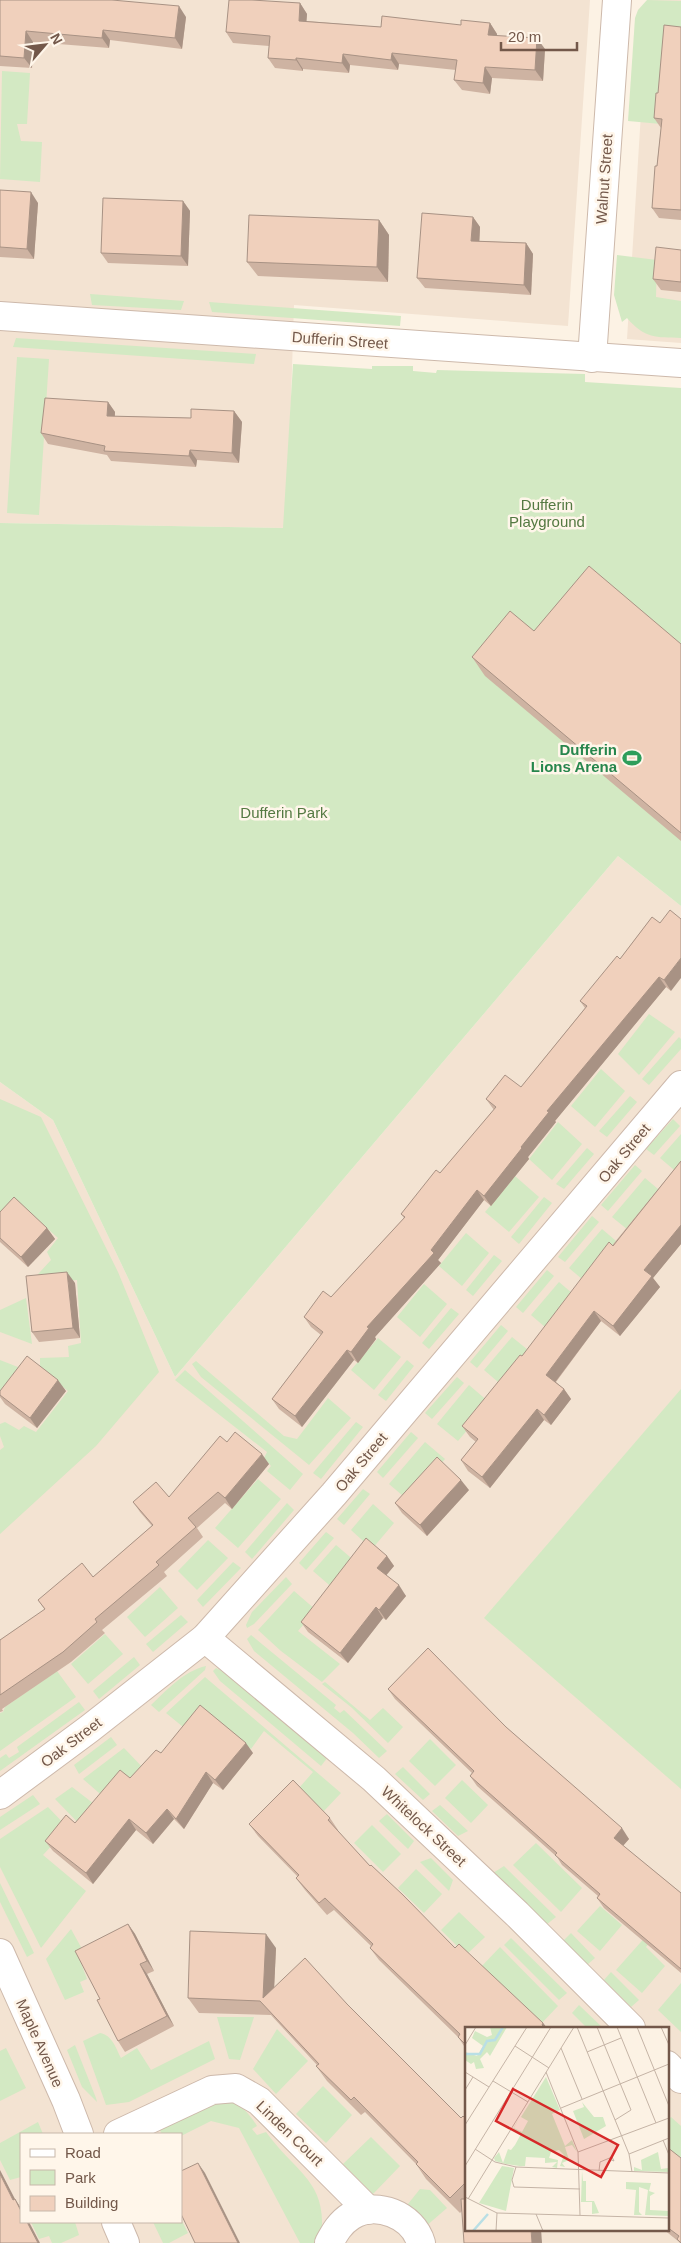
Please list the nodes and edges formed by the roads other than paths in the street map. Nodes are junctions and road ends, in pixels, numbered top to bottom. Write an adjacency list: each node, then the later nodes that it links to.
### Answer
1 (617, 0): 3 (street, Walnut Street)
2 (0, 316): 3 (street, Dufferin Street)
3 (592, 358): 4 (street, Dufferin Street)
4 (681, 363)
5 (681, 1085): 6 (street, Oak Street)
6 (205, 1638): 7 (street, Oak Street); 9 (street, Whitelock Street)
7 (0, 1794)
8 (0, 1953): 12 (street, Maple Avenue)
9 (630, 2027)
10 (668, 2066): 11 (street)
11 (681, 2078)
12 (79, 2133)
13 (120, 2133): 14 (street, Linden Court)
14 (368, 2210): 17 (street); 18 (street)
15 (116, 2223): 16 (street)
16 (125, 2243)
17 (329, 2243)
18 (421, 2243)

